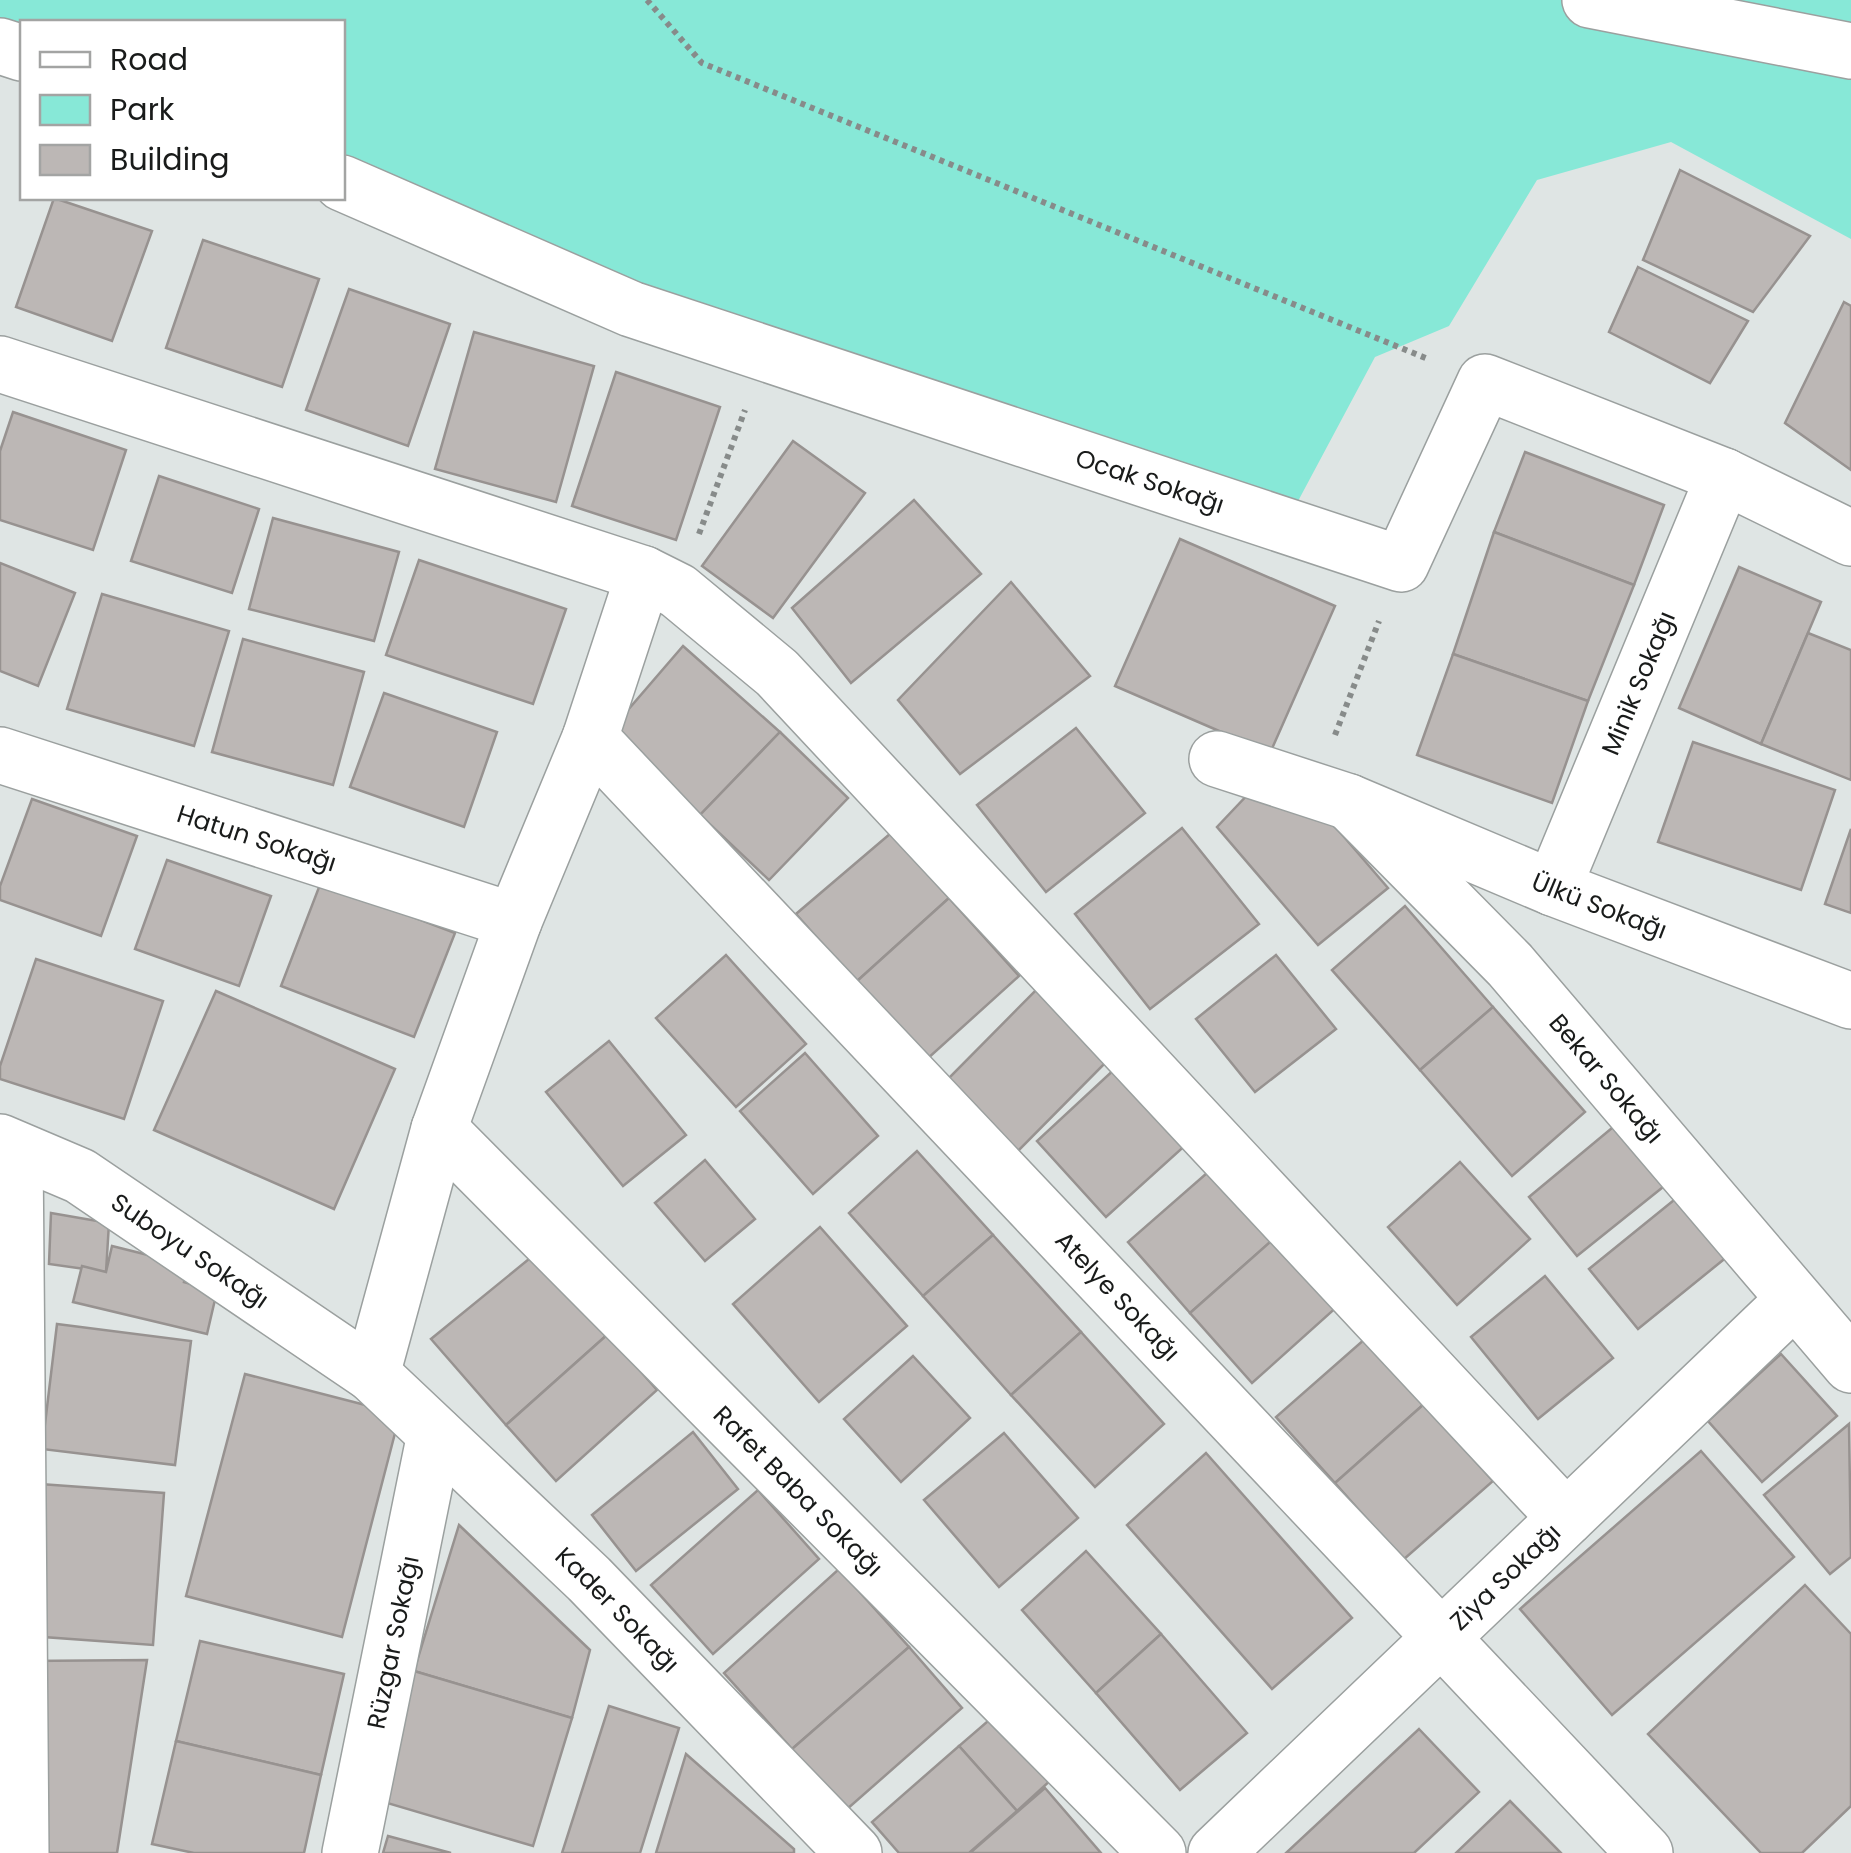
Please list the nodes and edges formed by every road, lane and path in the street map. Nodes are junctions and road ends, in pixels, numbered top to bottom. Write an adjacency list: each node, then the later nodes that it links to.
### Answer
1 (647, 0): 7 (path)
2 (1590, 0): 3 (street)
3 (1851, 51)
4 (345, 184): 5 (street, Ocak Sokağı)
5 (766, 353): 10 (street, Ocak Sokağı); 11 (path)
6 (0, 364): 11 (street)
7 (1485, 382): 8 (street); 10 (street)
8 (1724, 476): 9 (street); 16 (street, Minik Sokağı)
9 (1851, 538)
10 (1402, 564): 15 (path)
11 (660, 582): 12 (street); 25 (street)
12 (590, 738): 17 (street); 26 (street, Atelye Sokağı)
13 (0, 755): 17 (street, Hatun Sokağı)
14 (1217, 759): 15 (street, Ülkü Sokağı)
15 (1331, 796): 16 (street, Ülkü Sokağı); 21 (street, Bekar Sokağı)
16 (1554, 888): 18 (street, Ülkü Sokağı)
17 (514, 921): 19 (street)
18 (1851, 1001)
19 (439, 1128): 23 (street); 30 (street, Rafet Baba Sokağı)
20 (8, 1145): 23 (street, Suboyu Sokağı); 27 (street)
21 (1794, 1300): 22 (street, Bekar Sokağı); 25 (street, Ziya Sokağı)
22 (1851, 1364)
23 (372, 1374): 24 (street, Kader Sokağı)
24 (435, 1434): 28 (street, Rüzgar Sokağı); 29 (street, Kader Sokağı)
25 (1566, 1518): 26 (street, Ziya Sokağı)
26 (1440, 1639): 31 (street, Ziya Sokağı); 32 (street, Atelye Sokağı)
27 (22, 1853)
28 (350, 1853)
29 (854, 1853)
30 (1158, 1853)
31 (1216, 1853)
32 (1645, 1853)

